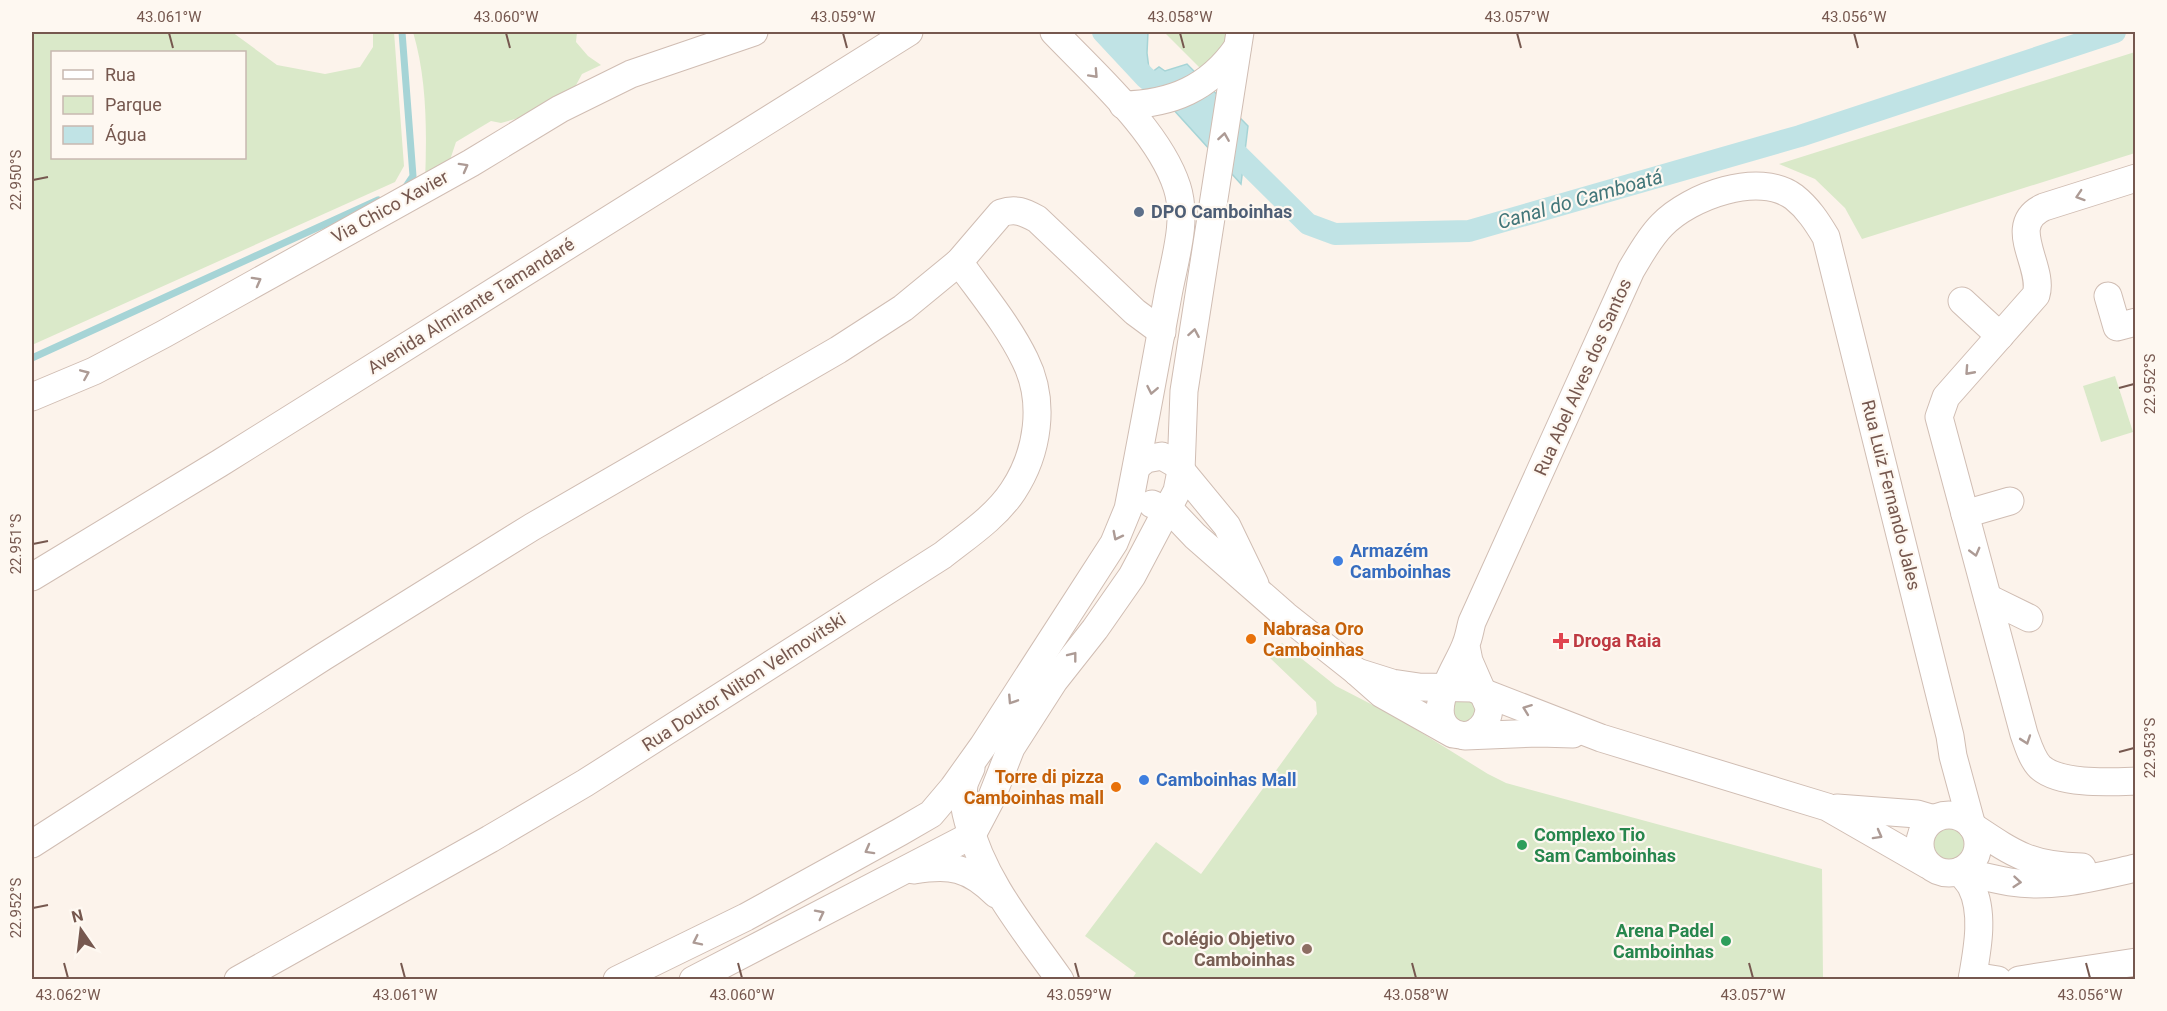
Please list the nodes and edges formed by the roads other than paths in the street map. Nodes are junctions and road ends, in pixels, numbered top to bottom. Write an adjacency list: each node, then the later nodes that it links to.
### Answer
1 (754, 32): 14 (street, Via Chico Xavier, one-way to 1)
2 (1054, 32): 5 (street, one-way to 5)
3 (893, 36): 20 (street, Avenida Almirante Tamandaré)
4 (1239, 40): 5 (street); 15 (street, one-way to 4)
5 (1133, 105): 12 (street)
6 (2136, 178): 13 (street, one-way to 13)
7 (1773, 188): 24 (street, Rua Abel Alves dos Santos); 31 (street, Rua Luiz Fernando Jales)
8 (959, 262): 12 (street); 38 (street); 48 (street, Rua Doutor Nilton Velmovitski)
9 (2108, 296): 11 (street)
10 (1962, 302): 13 (street)
11 (2136, 322)
12 (1162, 332): 16 (street, one-way to 16)
13 (2000, 336): 19 (street, one-way to 19)
14 (32, 397)
15 (1181, 471): 16 (street); 18 (street); 21 (street)
16 (1136, 473): 18 (street); 30 (street, one-way to 30)
17 (2010, 501): 19 (street)
18 (1167, 509): 21 (street); 33 (street, one-way to 18)
19 (1965, 514): 22 (street, one-way to 22)
20 (32, 577)
21 (1258, 590): 25 (street)
22 (1988, 598): 23 (street); 32 (street, one-way to 32)
23 (2029, 618)
24 (1466, 646): 26 (street, Rua Abel Alves dos Santos); 27 (street)
25 (1357, 672): 26 (street); 28 (street)
26 (1447, 686): 27 (street); 28 (street)
27 (1483, 692): 28 (street); 29 (street, one-way to 27)
28 (1461, 735): 29 (street)
29 (1601, 738): 34 (street)
30 (982, 746): 37 (street); 43 (street, one-way to 43)
31 (1953, 756): 35 (street); 36 (street, Rua Luiz Fernando Jales)
32 (2136, 781)
33 (992, 799): 37 (street); 44 (street)
34 (1827, 807): 35 (street); 39 (street, one-way to 39)
35 (1934, 819): 36 (street); 39 (street)
36 (1972, 826): 40 (street); 41 (street)
37 (972, 835): 42 (street); 44 (street)
38 (32, 843)
39 (1928, 865): 41 (street)
40 (2129, 869): 41 (street, one-way to 40)
41 (1960, 871): 47 (street)
42 (901, 872): 44 (street); 45 (street, one-way to 42)
43 (765, 907): 45 (street); 49 (street, one-way to 49)
44 (1010, 908): 51 (street)
45 (776, 936): 50 (street)
46 (2136, 962): 52 (street)
47 (1981, 978)
48 (238, 980)
49 (617, 980)
50 (693, 980)
51 (1060, 980)
52 (2019, 980)

